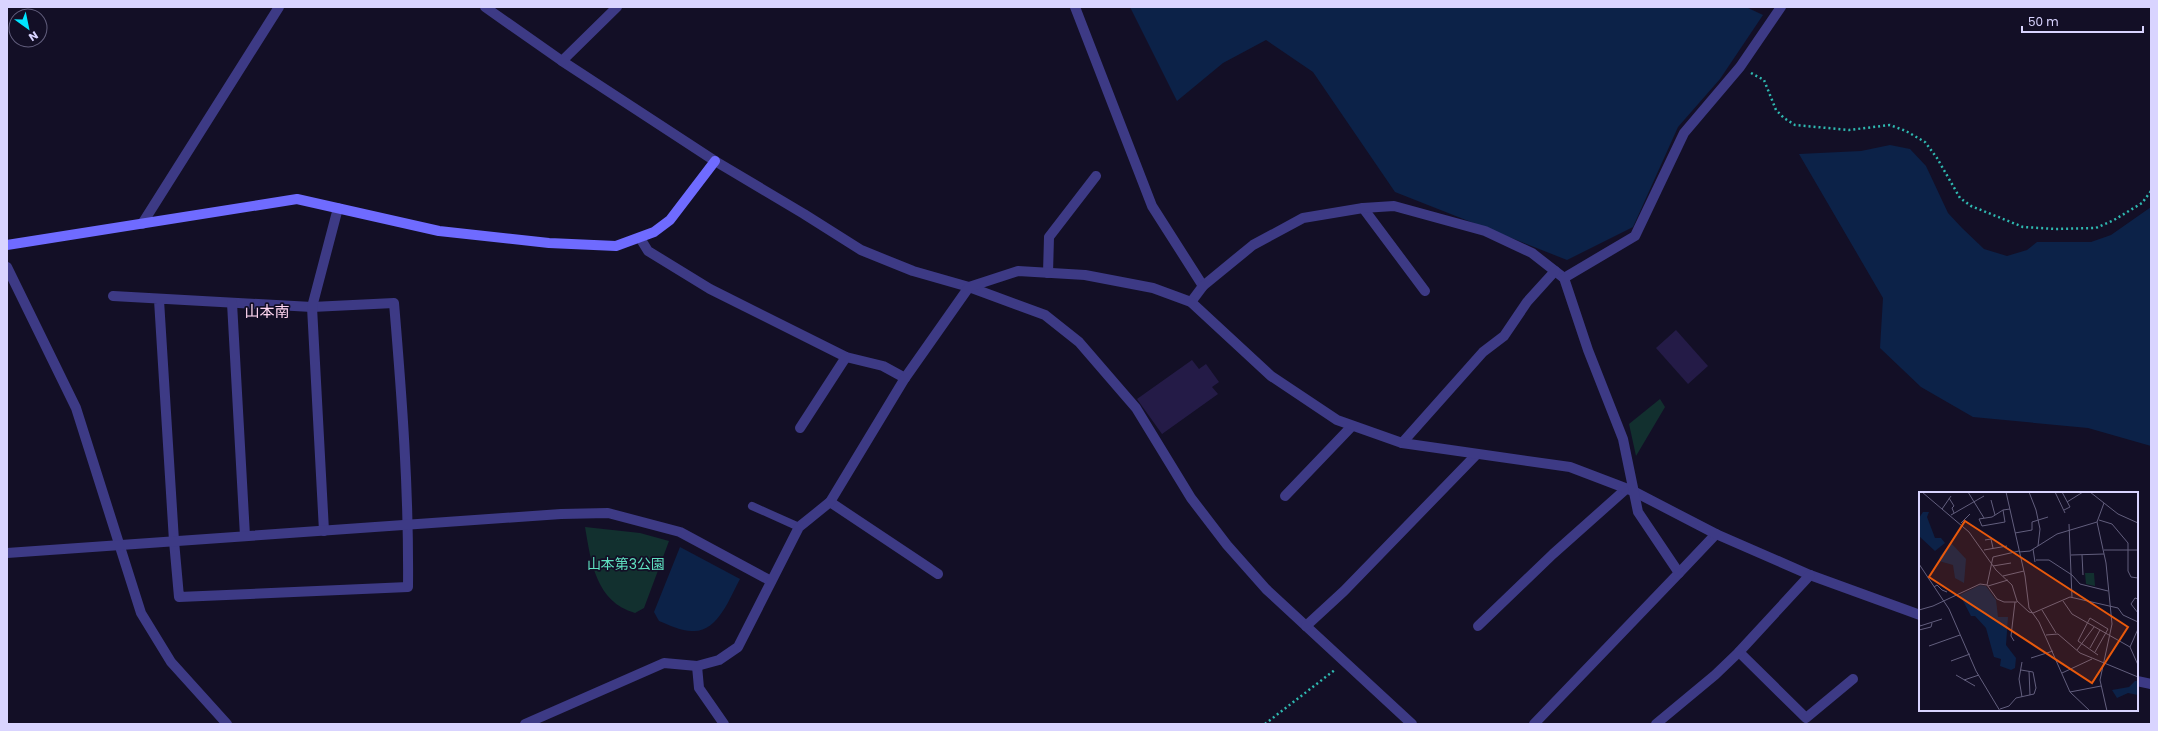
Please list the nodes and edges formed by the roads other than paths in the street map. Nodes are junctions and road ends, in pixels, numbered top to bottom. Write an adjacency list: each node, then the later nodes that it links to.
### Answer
1 (279, 7): 11 (street)
2 (485, 7): 6 (street)
3 (617, 7): 6 (street)
4 (1075, 7): 18 (street)
5 (1781, 7): 17 (street)
6 (562, 60): 7 (street)
7 (715, 162): 12 (street); 19 (street)
8 (1096, 176): 16 (street)
9 (338, 208): 11 (street); 12 (street); 25 (street)
10 (1363, 208): 15 (street); 18 (street); 20 (street)
11 (142, 224): 13 (street)
12 (640, 238): 26 (street)
13 (7, 245)
14 (7, 267): 42 (street)
15 (1555, 271): 17 (street); 30 (street)
16 (1048, 273): 19 (street); 23 (street)
17 (1564, 278): 32 (street)
18 (1203, 286): 23 (street)
19 (970, 287): 27 (street); 49 (street)
20 (1425, 291)
21 (112, 296): 22 (street)
22 (159, 300): 24 (street); 41 (street)
23 (1191, 302): 28 (street)
24 (232, 303): 25 (street); 40 (street)
25 (312, 307): 36 (street); 38 (street)
26 (846, 358): 27 (street); 29 (street)
27 (905, 378): 34 (street)
28 (1352, 426): 30 (street); 33 (street)
29 (800, 428)
30 (1402, 444): 31 (street)
31 (1476, 454): 32 (street); 49 (street)
32 (1630, 490): 39 (street); 44 (street); 50 (street)
33 (1285, 496)
34 (830, 502): 37 (street); 45 (street)
35 (752, 506): 37 (lane)
36 (409, 525): 38 (street); 41 (street); 47 (street)
37 (799, 527): 47 (street)
38 (324, 531): 40 (street)
39 (1716, 534): 44 (street); 46 (street)
40 (245, 536): 41 (street)
41 (174, 541): 42 (street)
42 (121, 545): 43 (street); 56 (street)
43 (7, 553)
44 (1679, 573): 60 (street)
45 (938, 574)
46 (1810, 575): 48 (street); 51 (street)
47 (771, 581): 52 (street)
48 (1919, 615)
49 (1306, 626): 59 (street)
50 (1478, 626)
51 (1739, 652): 53 (street); 61 (street)
52 (697, 666): 57 (street); 58 (street)
53 (1853, 679)
54 (2138, 681): 55 (street)
55 (2151, 684)
56 (227, 724)
57 (525, 724)
58 (724, 724)
59 (1412, 724)
60 (1534, 724)
61 (1656, 724)

